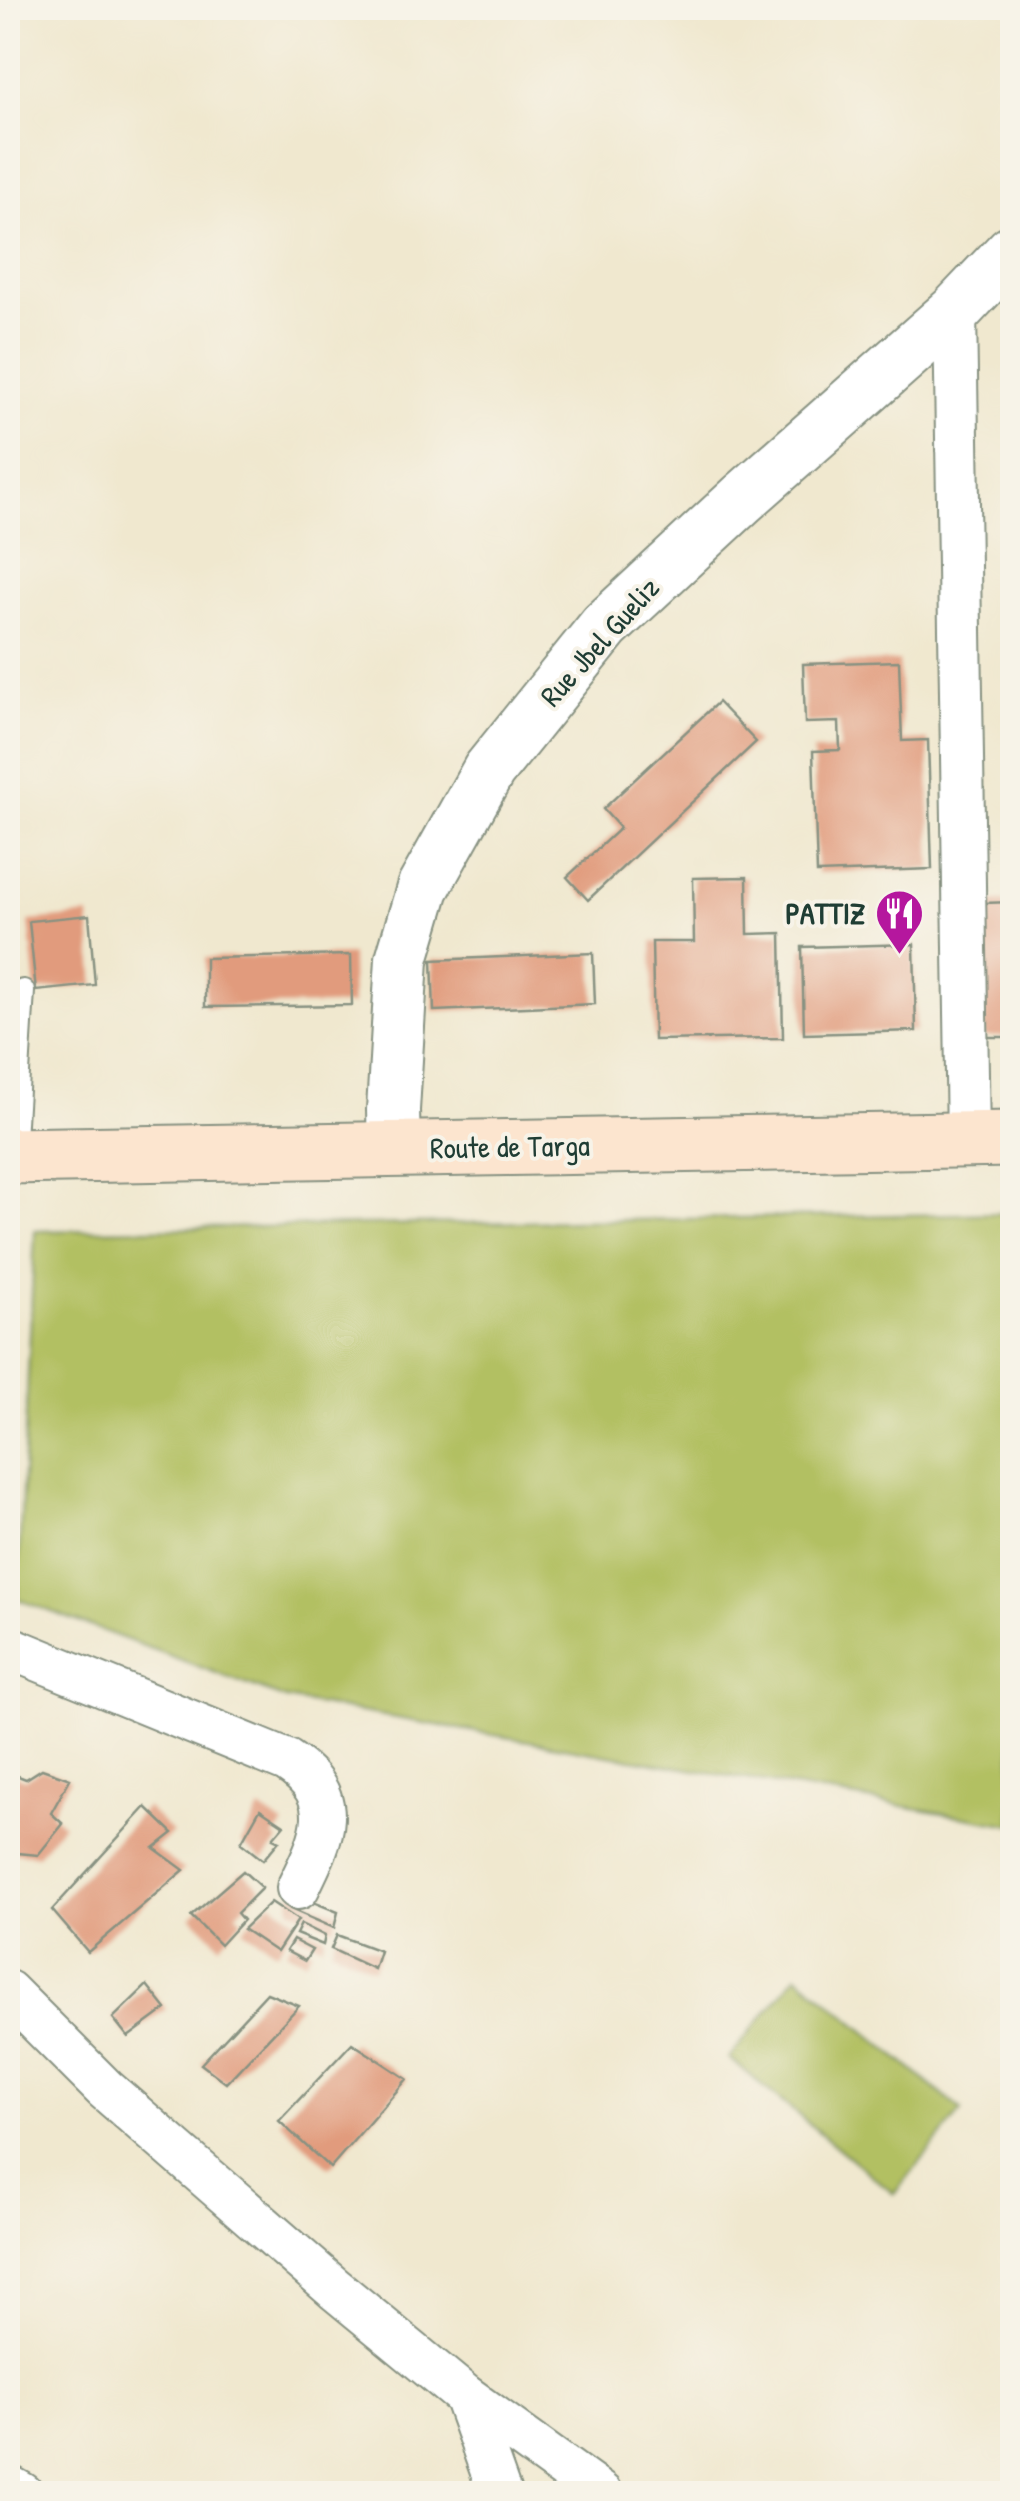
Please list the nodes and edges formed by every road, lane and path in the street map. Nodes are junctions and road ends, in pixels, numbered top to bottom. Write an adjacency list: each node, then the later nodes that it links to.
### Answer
1 (1012, 251): 2 (street, Rue Jbel Gueliz)
2 (955, 311): 4 (street); 5 (street, Rue Jbel Gueliz)
3 (23, 990): 6 (lane)
4 (990, 1139): 5 (main road, Route de Targa)
5 (394, 1148): 6 (main road, Route de Targa)
6 (10, 1156)
7 (8, 1647): 8 (street)
8 (298, 1888)
9 (8, 1992): 10 (street)
10 (465, 2396): 13 (street); 14 (street)
11 (8, 2486): 12 (street)
12 (22, 2494)
13 (500, 2494)
14 (601, 2494)

